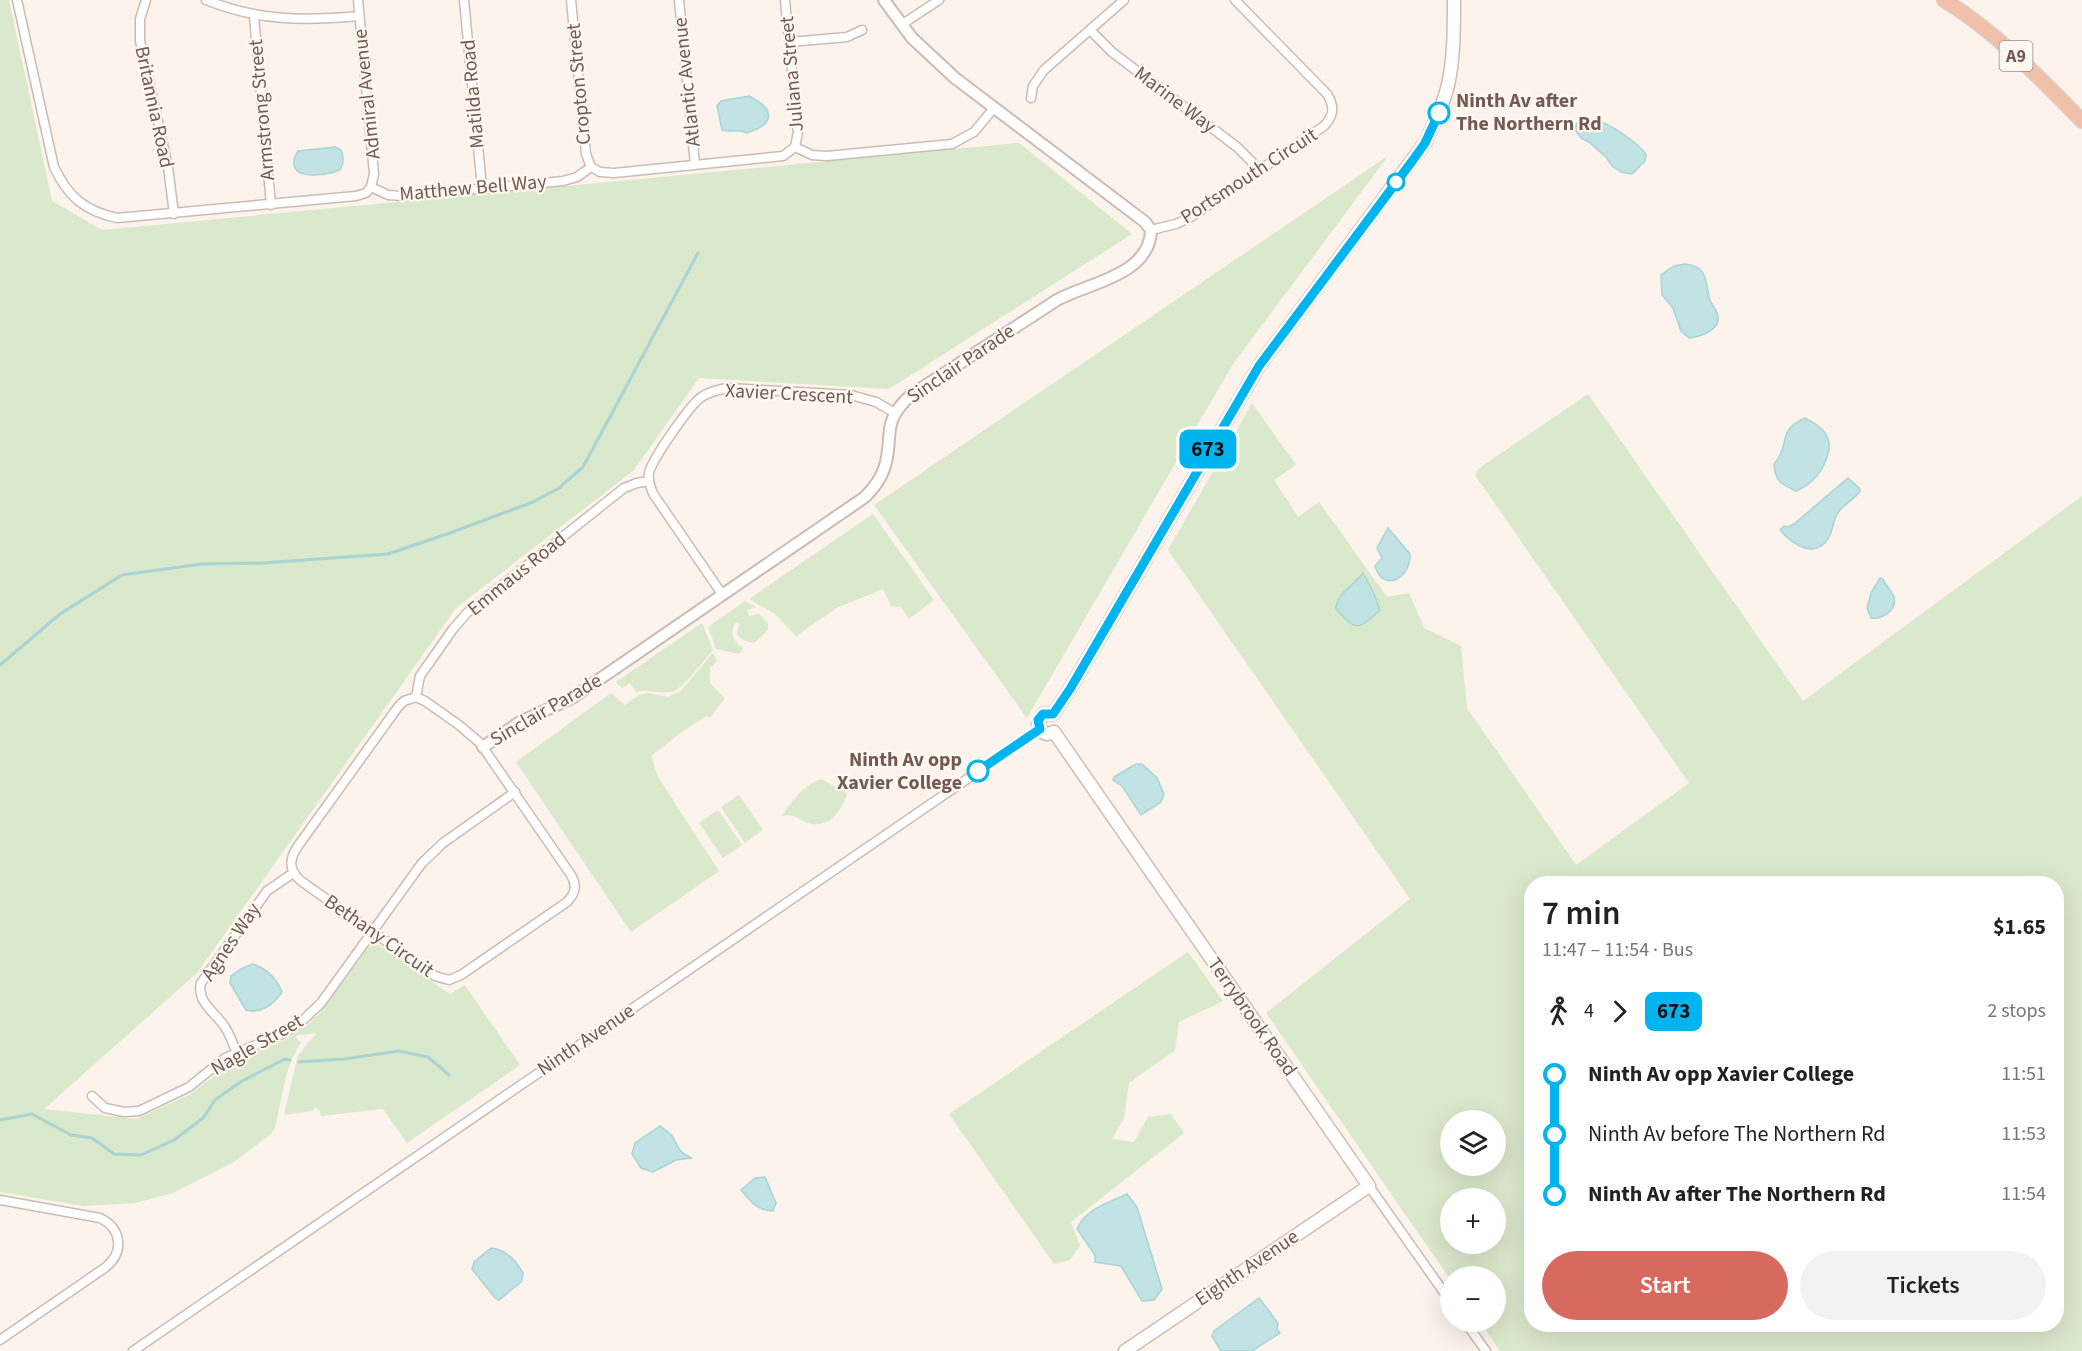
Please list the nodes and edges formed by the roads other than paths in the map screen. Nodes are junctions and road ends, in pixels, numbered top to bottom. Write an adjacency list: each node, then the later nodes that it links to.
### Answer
1 (17, 0): 31 (street, Matthew Bell Way)
2 (146, 0): 31 (street, Britannia Road)
3 (206, 0): 15 (street)
4 (357, 0): 16 (street, Admiral Avenue)
5 (464, 0): 29 (street, Matilda Road)
6 (571, 0): 26 (street, Cropton Street)
7 (679, 0): 25 (street, Atlantic Avenue)
8 (785, 0): 20 (street, Juliana Street)
9 (884, 0): 17 (street)
10 (939, 0): 17 (street)
11 (1124, 0): 19 (street)
12 (1235, 0): 27 (street, Portsmouth Circuit)
13 (1454, 0): 37 (main road)
14 (1944, 0): 23 (highway, A9)
15 (254, 16): 16 (street); 30 (street, Armstrong Street)
16 (359, 16): 28 (street, Admiral Avenue)
17 (901, 25): 22 (street)
18 (862, 30): 20 (street)
19 (1090, 30): 21 (street); 27 (street, Marine Way)
20 (790, 42): 24 (street, Juliana Street)
21 (1031, 98)
22 (994, 108): 24 (street); 32 (street)
23 (2082, 121)
24 (795, 147): 25 (street)
25 (695, 164): 26 (street)
26 (591, 167): 29 (street, Matthew Bell Way)
27 (1258, 172): 32 (street, Portsmouth Circuit)
28 (371, 187): 29 (street, Matthew Bell Way); 30 (street, Matthew Bell Way)
29 (482, 188)
30 (271, 205): 31 (street, Matthew Bell Way)
31 (174, 214)
32 (1151, 230): 33 (street, Sinclair Parade)
33 (895, 413): 34 (street, Xavier Crescent); 35 (street, Sinclair Parade)
34 (649, 481): 35 (street); 36 (street, Emmaus Road)
35 (722, 594): 40 (street, Sinclair Parade)
36 (416, 697): 40 (street, Bethany Circuit); 42 (street)
37 (1053, 714): 38 (main road); 39 (main road)
38 (1040, 729): 39 (main road); 51 (street, Ninth Avenue)
39 (1054, 732): 46 (main road, Terrybrook Road)
40 (483, 747): 41 (street, Bethany Circuit)
41 (515, 792): 43 (street, Nagle Street); 43 (street, Bethany Circuit)
42 (293, 873): 43 (street, Bethany Circuit); 44 (street, Agnes Way)
43 (372, 931): 44 (street, Nagle Street)
44 (237, 1053): 45 (street, Nagle Street)
45 (92, 1096)
46 (1369, 1186): 48 (street, Terrybrook Road); 52 (main road, Eighth Avenue)
47 (0, 1200): 50 (street)
48 (1440, 1287)
49 (1472, 1332): 53 (street)
50 (0, 1340)
51 (133, 1351)
52 (1125, 1351)
53 (1485, 1351)

